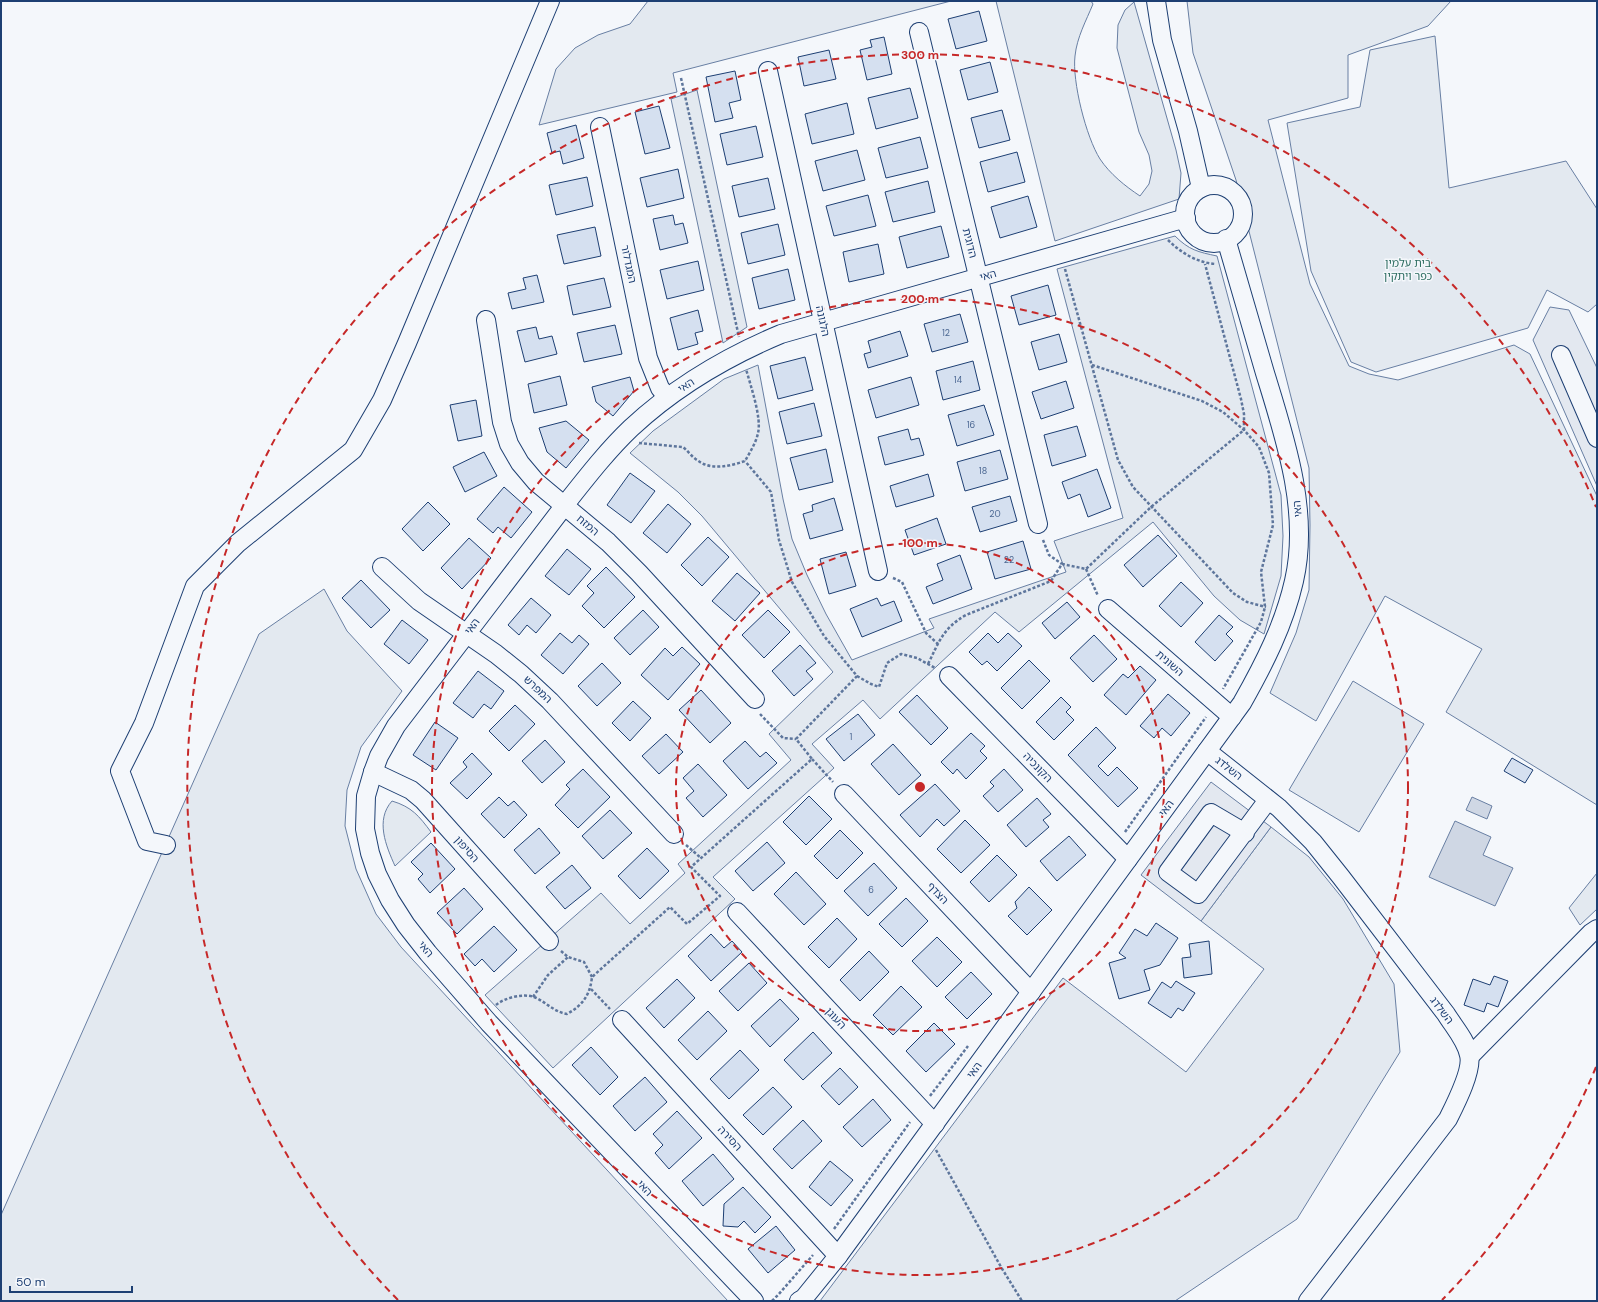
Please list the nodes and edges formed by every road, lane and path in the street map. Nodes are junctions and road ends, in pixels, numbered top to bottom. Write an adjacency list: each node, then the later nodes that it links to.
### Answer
1 (550, 1): 51 (street)
2 (1156, 1): 7 (street)
3 (919, 32): 14 (street, הדוגית)
4 (768, 71): 16 (street, הלגונה)
5 (681, 78): 17 (path)
6 (600, 127): 20 (street, המגדלור)
7 (1201, 188): 8 (street); 10 (street)
8 (1186, 218): 9 (street, האי); 10 (street)
9 (1160, 226): 11 (street, האי); 12 (path)
10 (1226, 239): 13 (street, האי)
11 (1061, 254): 14 (street, האי); 19 (path)
12 (1205, 264): 13 (path); 21 (path)
13 (1234, 265): 34 (street, האי)
14 (979, 277): 16 (street, האי); 27 (street, הדוגית)
15 (486, 320): 25 (street, המזח)
16 (823, 322): 17 (street, האי); 31 (street, הלגונה)
17 (742, 351): 20 (street, האי); 24 (path)
18 (1561, 355): 22 (street)
19 (1092, 365): 21 (path); 26 (path)
20 (667, 397): 23 (street, האי)
21 (1244, 430): 26 (path); 32 (path)
22 (1597, 438)
23 (618, 442): 24 (path); 25 (street, האי)
24 (745, 461): 38 (path)
25 (564, 505): 35 (street, האי); 40 (street, המזח)
26 (1151, 507): 30 (path); 32 (path)
27 (1038, 524): 28 (path)
28 (1062, 564): 30 (path); 36 (path)
29 (382, 567): 35 (street, המפרש)
30 (1086, 569): 33 (path)
31 (878, 571): 36 (path)
32 (1265, 607): 34 (path); 41 (path)
33 (1108, 609): 41 (street, השונית)
34 (1286, 613): 42 (street, האי)
35 (466, 634): 46 (street, האי); 50 (street, המפרש)
36 (938, 644): 37 (path)
37 (928, 664): 38 (path); 39 (path)
38 (858, 676): 43 (path)
39 (949, 676): 52 (street, הקונכיה)
40 (755, 699): 43 (path)
41 (1215, 703): 42 (street, השונית); 52 (path)
42 (1232, 718): 44 (street, האי)
43 (796, 739): 45 (path)
44 (1207, 751): 48 (street, השלדג); 53 (street, האי)
45 (812, 759): 47 (path); 58 (path)
46 (373, 772): 56 (street, הסיפון); 62 (street, האי)
47 (844, 794): 60 (street, הצדף)
48 (1268, 800): 49 (street); 65 (street, השלדג)
49 (1245, 833): 49 (street)
50 (674, 834)
51 (166, 845)
52 (1115, 846): 53 (street, הקונכיה)
53 (1128, 859): 60 (street, האי)
54 (737, 912): 66 (street, העוגן)
55 (1597, 929): 65 (street)
56 (549, 941): 57 (path)
57 (568, 957): 58 (path); 61 (path)
58 (592, 977): 59 (path)
59 (591, 989): 61 (path); 63 (path)
60 (1031, 992): 67 (street, האי)
61 (533, 997): 62 (path)
62 (483, 1016): 70 (street, האי)
63 (622, 1020): 68 (street, הסירה)
64 (972, 1041): 66 (path)
65 (1470, 1056): 74 (street)
66 (920, 1108): 67 (street, העוגן); 68 (path)
67 (931, 1129): 69 (street, האי); 73 (path)
68 (825, 1241): 69 (street, הסירה); 71 (path)
69 (838, 1256): 72 (street, האי)
70 (754, 1301)
71 (772, 1301)
72 (799, 1301)
73 (1022, 1301)
74 (1308, 1301)

